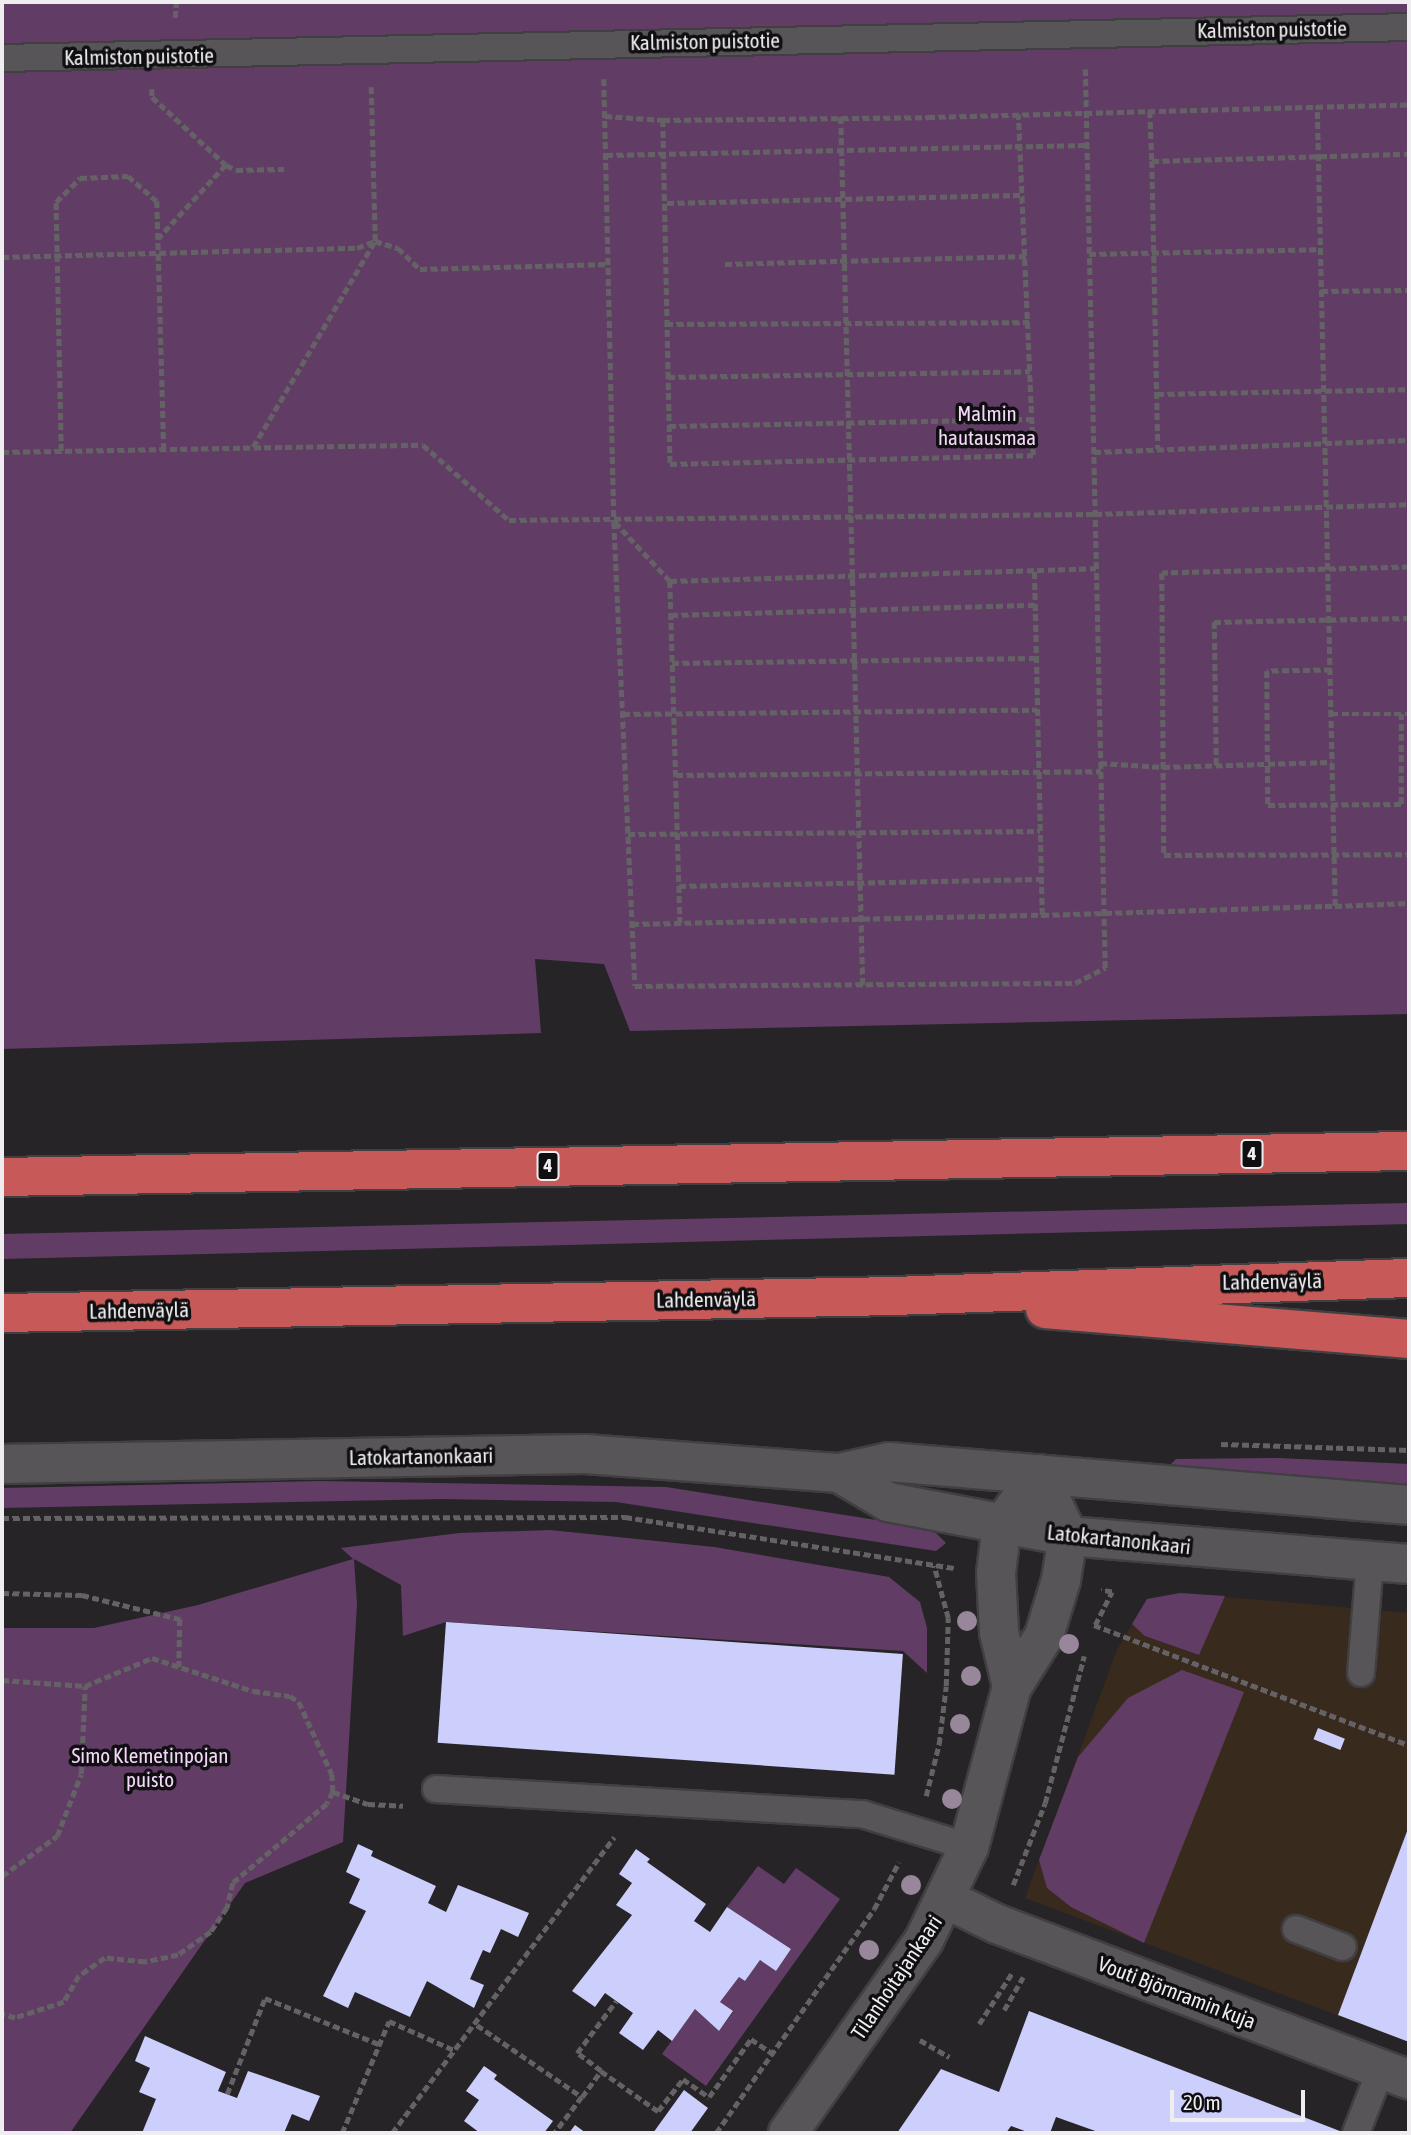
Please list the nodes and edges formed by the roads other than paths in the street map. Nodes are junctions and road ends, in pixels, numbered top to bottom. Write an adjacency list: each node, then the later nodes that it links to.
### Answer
1 (1409, 27): 2 (lane, Kalmiston puistotie)
2 (2, 58)
3 (1409, 1151): 4 (highway, 4)
4 (2, 1177)
5 (1409, 1278): 6 (highway, Lahdenväylä)
6 (893, 1296): 7 (highway, Lahdenväylä); 8 (highway)
7 (2, 1313)
8 (1409, 1339)
9 (2, 1464): 10 (street, Latokartanonkaari)
10 (839, 1473): 11 (street, Latokartanonkaari); 13 (street, Latokartanonkaari)
11 (1039, 1474): 12 (street, Latokartanonkaari); 13 (street, Tilanhoitajankaari); 14 (street)
12 (1409, 1504)
13 (1002, 1525): 14 (street, Latokartanonkaari); 18 (street, Tilanhoitajankaari)
14 (1068, 1536): 15 (street, Latokartanonkaari); 18 (street, Tilanhoitajankaari)
15 (1370, 1560): 16 (street, Latokartanonkaari); 17 (lane)
16 (1409, 1564)
17 (1361, 1673)
18 (1012, 1687): 20 (street, Tilanhoitajankaari)
19 (436, 1789): 20 (lane)
20 (969, 1847): 21 (street, Tilanhoitajankaari)
21 (946, 1899): 24 (street, Vouti Björnramin kuja); 25 (street, Tilanhoitajankaari)
22 (1296, 1929): 23 (lane)
23 (1343, 1947)
24 (1395, 2075): 26 (lane)
25 (788, 2133)
26 (1356, 2133)

